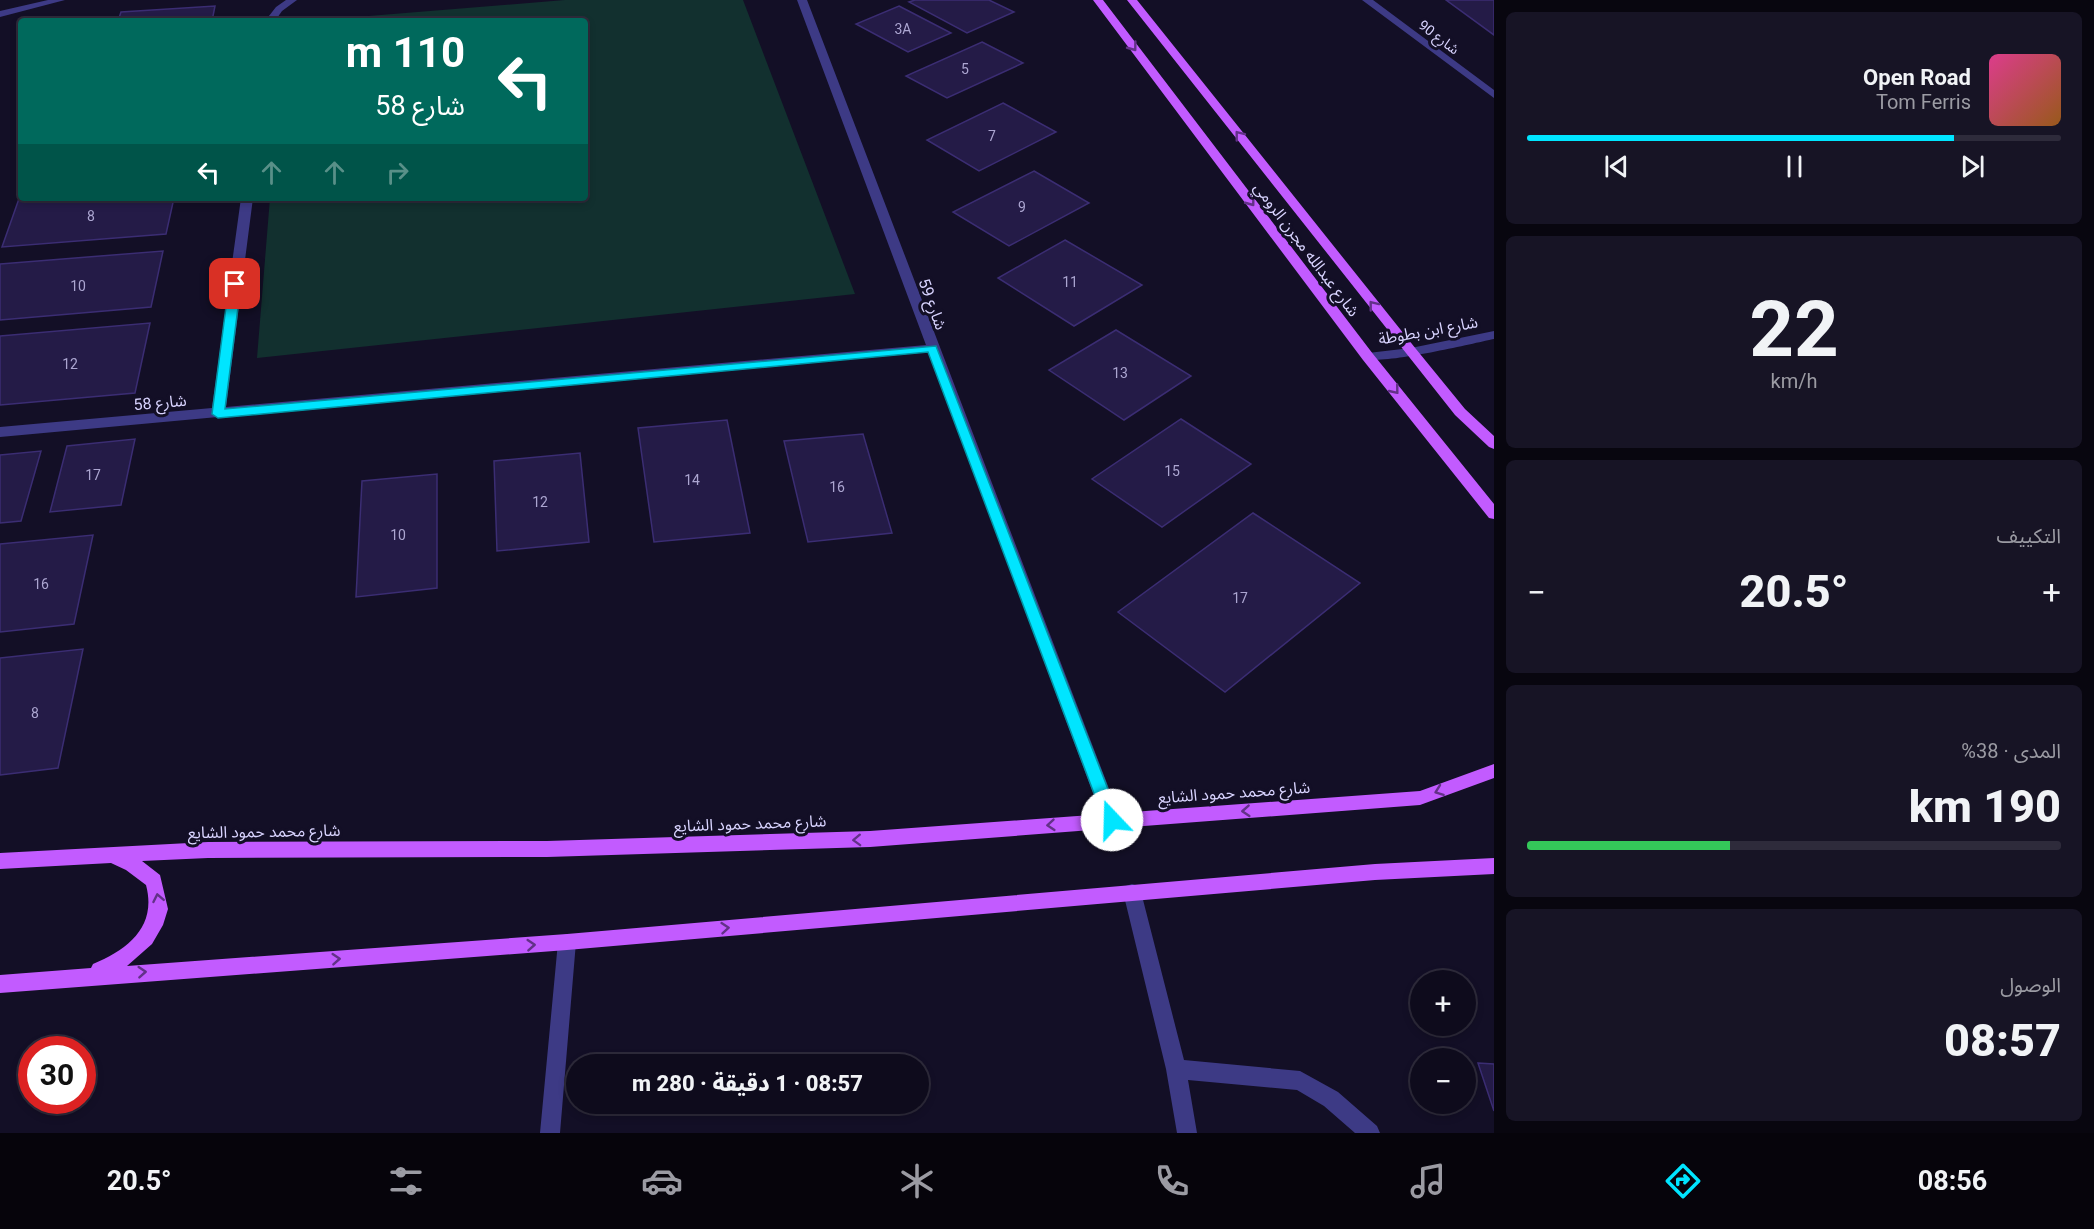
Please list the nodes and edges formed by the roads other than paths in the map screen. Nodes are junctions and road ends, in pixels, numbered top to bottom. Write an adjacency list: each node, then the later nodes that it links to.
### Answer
1 (10, 0): 8 (street)
2 (60, 0): 8 (street)
3 (802, 0): 14 (street, شارع 59)
4 (1098, 0): 16 (main road, شارع عبدالله مجرن الرومي, one-way to 16)
5 (1132, 0): 15 (main road, شارع عبدالله مجرن الرومي, one-way to 5)
6 (1367, 0): 11 (street, شارع 90)
7 (286, 1): 9 (street)
8 (2, 14): 10 (street)
9 (272, 18)
10 (0, 24)
11 (1494, 95)
12 (247, 201): 17 (street)
13 (1494, 335): 15 (street, شارع ابن بطوطة)
14 (932, 348): 17 (street, شارع 58); 22 (street, شارع 59)
15 (1410, 352): 16 (street, شارع ابن بطوطة); 19 (main road, شارع عبدالله مجرن الرومي)
16 (1368, 357): 20 (main road, شارع عبدالله مجرن الرومي, one-way to 20)
17 (218, 414): 18 (street, شارع 58)
18 (0, 432)
19 (1494, 444)
20 (1494, 514)
21 (1494, 771): 22 (main road, شارع محمد حمود الشايع, one-way to 22)
22 (1112, 820): 23 (main road, شارع محمد حمود الشايع, one-way to 23)
23 (109, 853): 24 (main road, شارع محمد حمود الشايع); 28 (main road, one-way to 23)
24 (0, 861)
25 (1494, 866): 26 (main road)
26 (1131, 892): 27 (main road, one-way to 26); 30 (street)
27 (567, 942): 28 (main road, one-way to 27); 31 (street)
28 (80, 977): 29 (main road)
29 (0, 984)
30 (1176, 1068): 32 (street); 33 (street)
31 (550, 1133)
32 (1187, 1133)
33 (1370, 1133)

